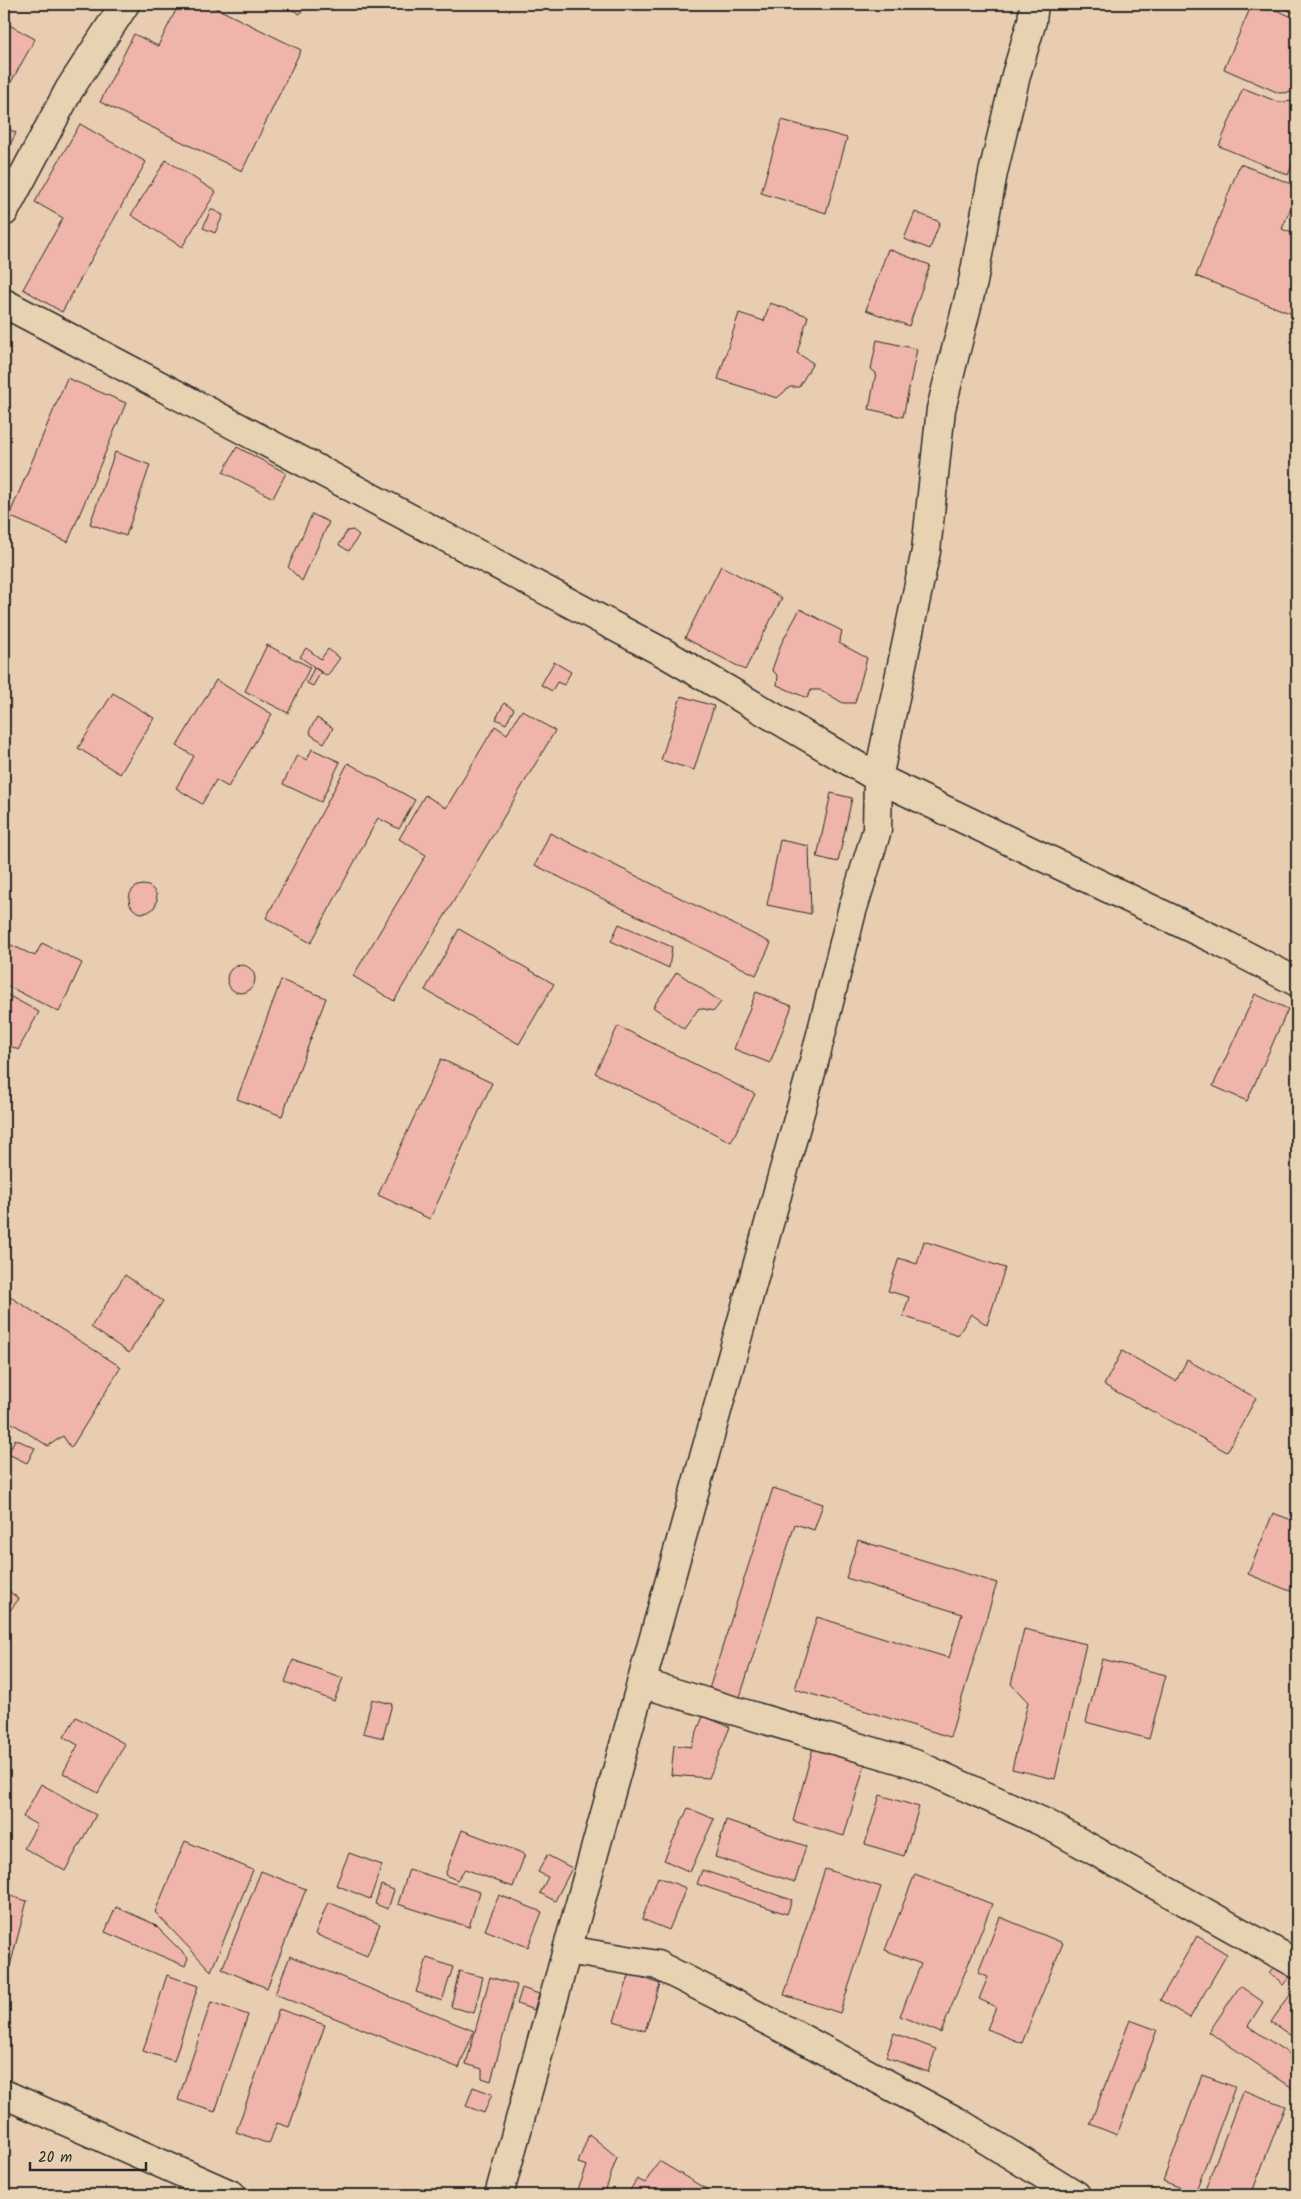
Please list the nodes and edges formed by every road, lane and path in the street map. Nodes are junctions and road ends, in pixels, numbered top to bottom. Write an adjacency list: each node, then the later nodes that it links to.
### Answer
1 (125, 4): 3 (street)
2 (1034, 4): 5 (street)
3 (4, 212)
4 (4, 303): 5 (street)
5 (878, 778): 6 (street); 7 (street)
6 (1297, 982)
7 (641, 1684): 8 (street); 9 (street)
8 (566, 1950): 12 (street); 13 (street)
9 (1297, 1964)
10 (4, 2094): 11 (street)
11 (232, 2195)
12 (499, 2195)
13 (1076, 2195)

